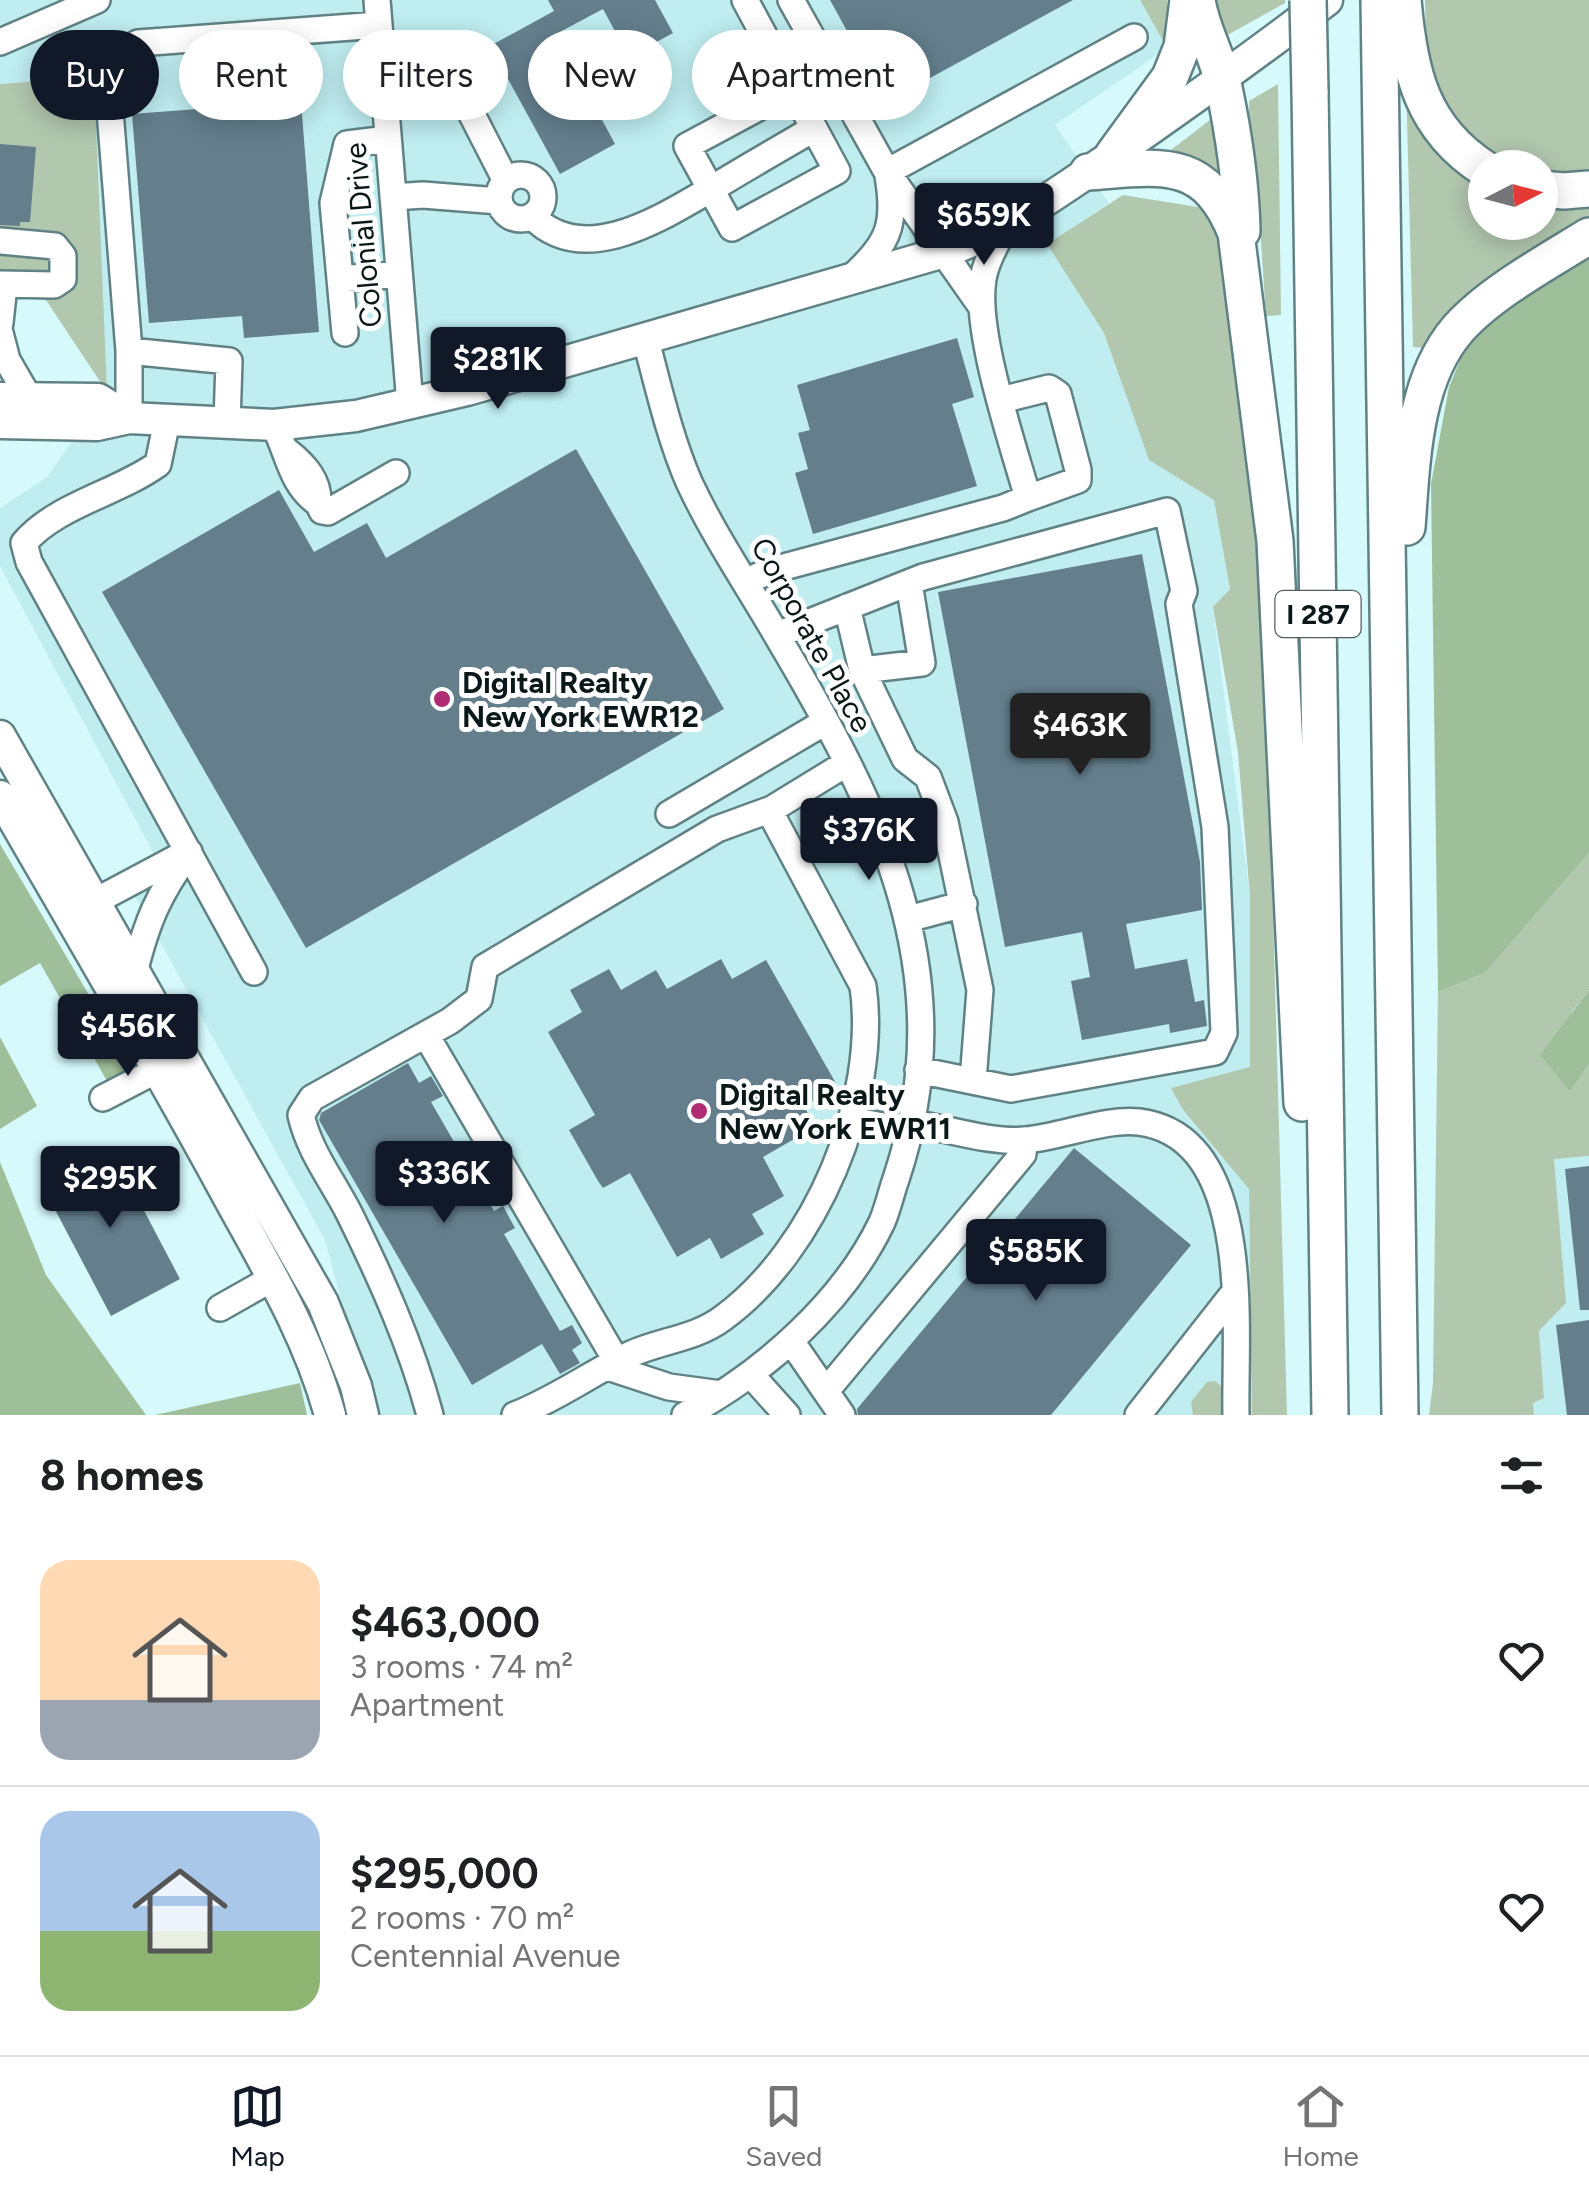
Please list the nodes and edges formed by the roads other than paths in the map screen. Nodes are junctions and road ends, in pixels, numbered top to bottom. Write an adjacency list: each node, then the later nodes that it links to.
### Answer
1 (98, 0): 12 (street)
2 (745, 0): 10 (street)
3 (791, 0): 21 (street)
4 (1188, 0): 20 (highway)
5 (1197, 0): 13 (highway)
6 (1308, 0): 78 (highway, I 287, bridge)
7 (1327, 0): 13 (main road)
8 (378, 12): 18 (street, Colonial Drive); 42 (street)
9 (1392, 15): 19 (highway); 53 (highway, I 287)
10 (761, 30)
11 (1134, 37): 21 (street)
12 (0, 42)
13 (1222, 79): 20 (main road); 32 (highway)
14 (473, 120): 24 (street)
15 (736, 120): 22 (street)
16 (808, 120): 17 (street)
17 (813, 130): 22 (street); 22 (street)
18 (388, 140): 26 (street, Colonial Drive); 35 (street)
19 (1468, 157)
20 (1100, 164): 28 (main road); 32 (highway)
21 (887, 172): 31 (street); 34 (street)
22 (710, 189): 27 (street)
23 (1589, 189): 25 (highway)
24 (503, 191): 26 (street); 27 (street); 27 (street)
25 (1558, 191)
26 (393, 197): 33 (street, Colonial Drive)
27 (532, 216)
28 (1007, 223): 31 (main road); 37 (street)
29 (1589, 236): 53 (highway)
30 (0, 241): 36 (street)
31 (944, 252): 34 (main road); 37 (street)
32 (1243, 267): 78 (highway)
33 (399, 274): 35 (street); 45 (street, Colonial Drive)
34 (851, 278): 41 (main road)
35 (340, 279): 39 (street)
36 (2, 285): 38 (street)
37 (981, 306): 44 (street)
38 (0, 323)
39 (344, 333)
40 (0, 334): 43 (street)
41 (645, 337): 45 (main road); 54 (street, Corporate Place)
42 (128, 351): 46 (street); 49 (street)
43 (14, 398): 46 (main road)
44 (1001, 400): 52 (street); 52 (street)
45 (410, 404): 50 (main road)
46 (128, 418): 47 (main road); 48 (main road)
47 (167, 421): 49 (main road); 65 (street)
48 (0, 423)
49 (227, 424): 50 (main road)
50 (281, 438): 51 (street)
51 (396, 473)
52 (1028, 498): 54 (street)
53 (1387, 567): 98 (highway, I 287)
54 (744, 582): 57 (street, Corporate Place)
55 (909, 583): 56 (street); 58 (street); 74 (street)
56 (847, 608): 57 (street); 58 (street)
57 (777, 635): 59 (street, Corporate Place)
58 (862, 670): 67 (street)
59 (825, 722): 61 (street, Corporate Place); 64 (street)
60 (0, 736): 66 (main road)
61 (847, 763): 63 (street); 68 (street, Corporate Place)
62 (3, 808): 72 (main road)
63 (768, 810): 71 (street); 76 (street)
64 (669, 814)
65 (189, 852): 66 (street); 69 (street); 70 (street)
66 (94, 902): 70 (main road)
67 (964, 904): 68 (street); 74 (street)
68 (908, 919): 73 (street, Corporate Place)
69 (254, 972)
70 (134, 973): 89 (main road)
71 (426, 1034): 84 (street); 90 (street)
72 (157, 1070): 75 (street); 80 (main road)
73 (918, 1070): 74 (street); 77 (street, Corporate Place)
74 (973, 1081)
75 (103, 1098)
76 (852, 1120): 77 (street); 84 (street)
77 (912, 1127): 79 (street); 83 (street, Corporate Place)
78 (1326, 1136): 97 (highway, I 287)
79 (1024, 1140): 81 (street); 86 (street)
80 (272, 1278): 82 (street); 88 (main road)
81 (1234, 1294): 95 (street); 96 (street)
82 (220, 1308)
83 (790, 1340): 85 (street, Corporate Place); 86 (street)
84 (612, 1364): 87 (street); 91 (street)
85 (751, 1375): 87 (street, Corporate Place); 93 (street)
86 (826, 1391): 94 (street)
87 (722, 1394): 92 (street, Corporate Place)
88 (330, 1415)
89 (364, 1415)
90 (430, 1415)
91 (516, 1415)
92 (686, 1415)
93 (788, 1415)
94 (842, 1415)
95 (1138, 1415)
96 (1236, 1415)
97 (1330, 1415)
98 (1400, 1415)

